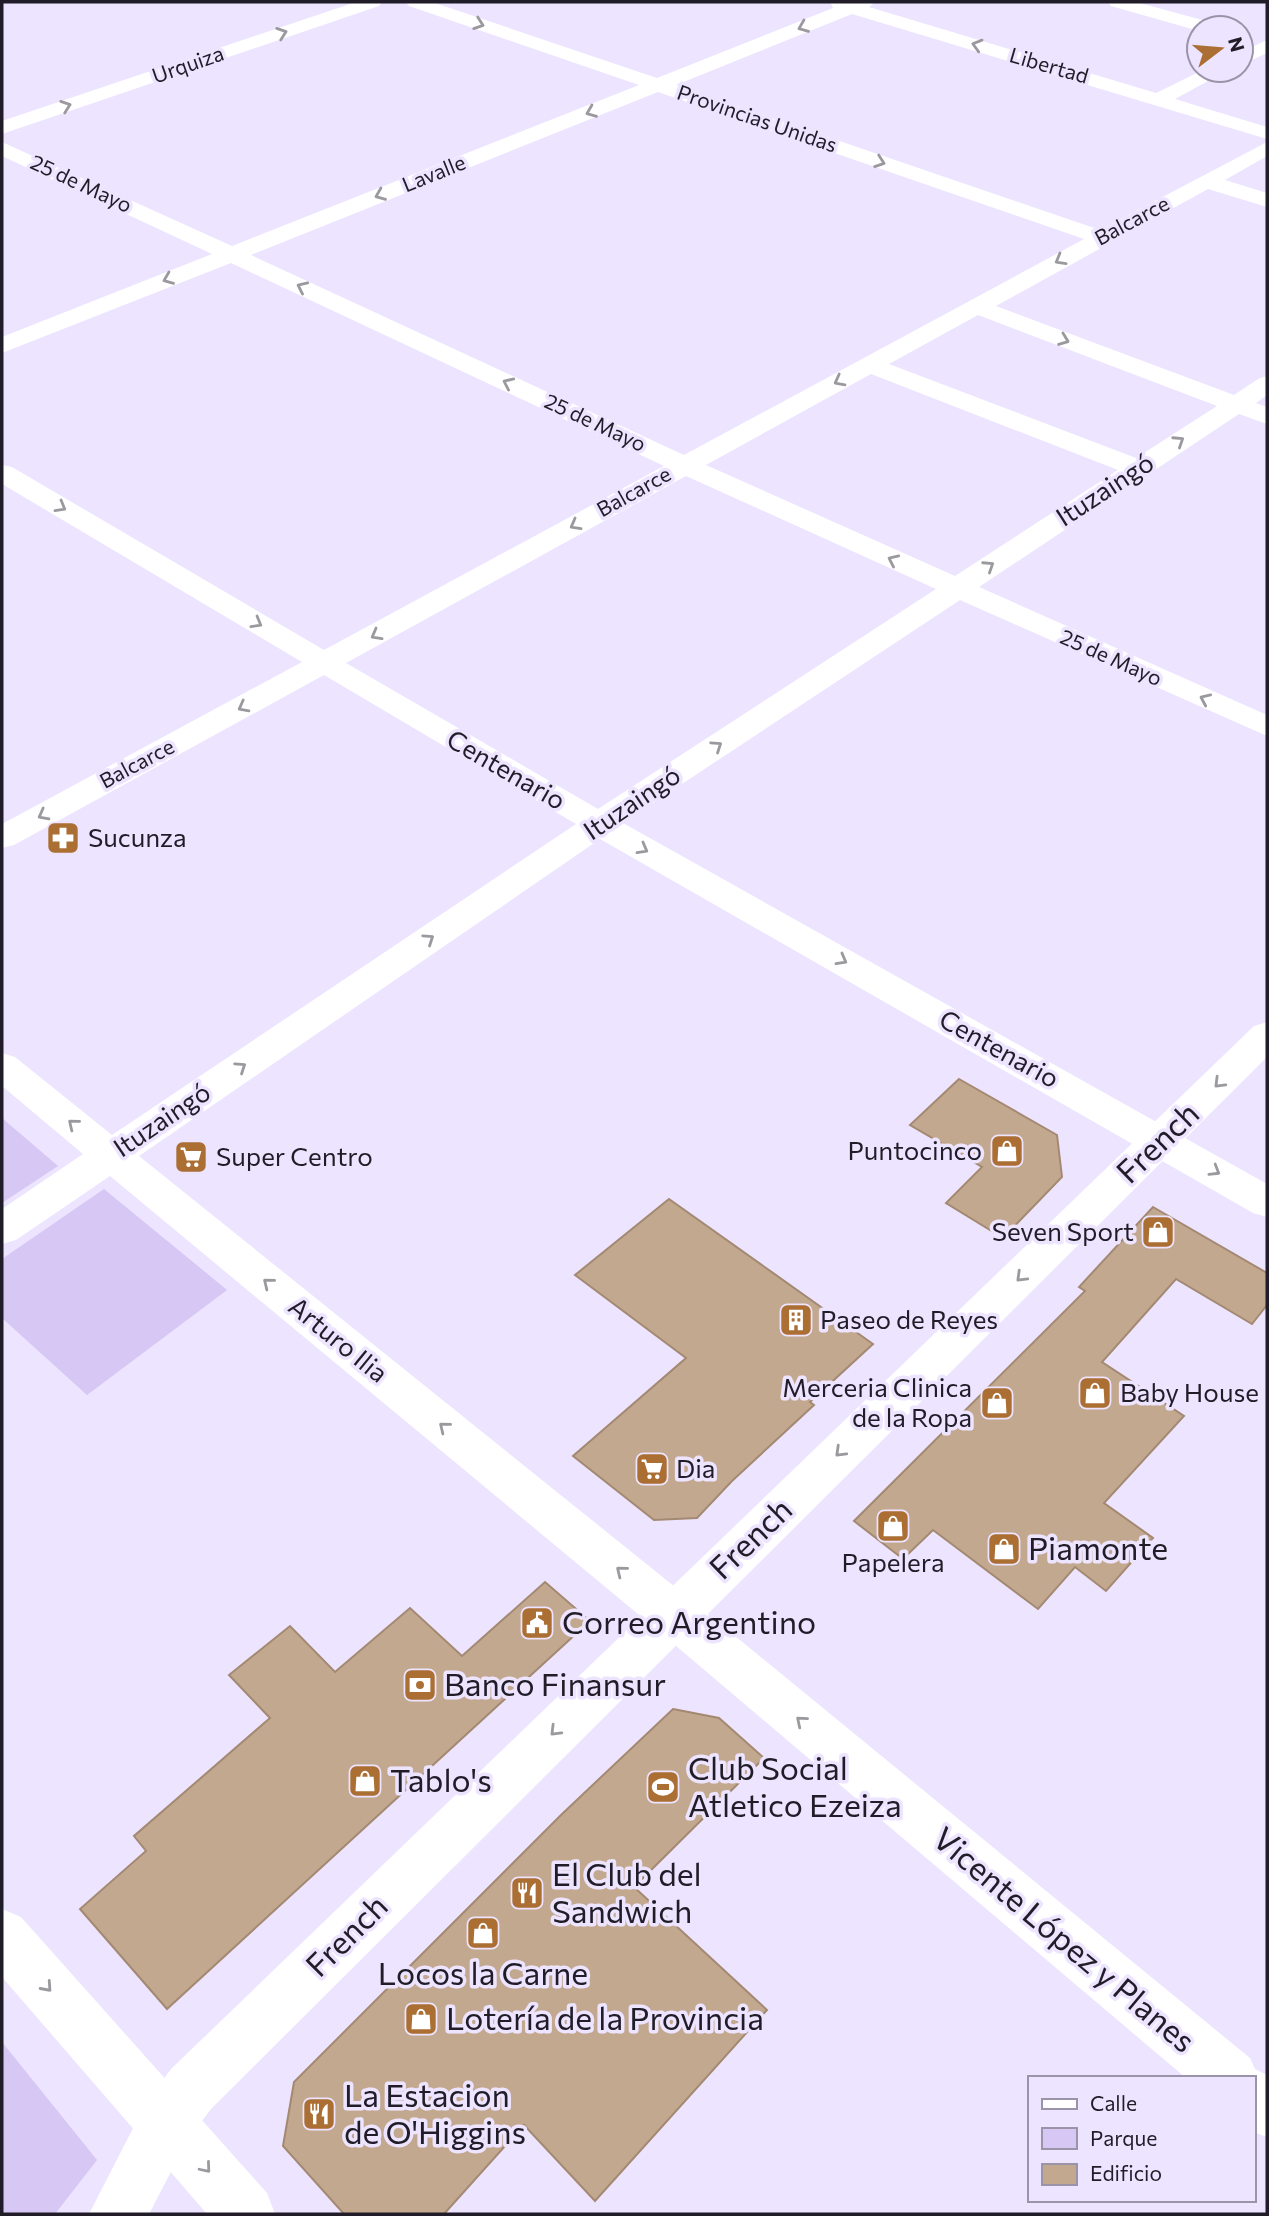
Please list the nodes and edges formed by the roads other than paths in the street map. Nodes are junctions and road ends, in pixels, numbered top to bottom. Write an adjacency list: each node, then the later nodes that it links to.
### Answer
1 (373, 2): 9 (street, Urquiza, one-way to 1)
2 (415, 2): 7 (street, Provincias Unidas, one-way to 7)
3 (1117, 2): 5 (street)
4 (849, 4): 7 (street, Lavalle, one-way to 7); 8 (street, Libertad, one-way to 4)
5 (1185, 21)
6 (1190, 84): 8 (street)
7 (658, 85): 15 (street, Provincias Unidas, one-way to 15); 16 (street, Lavalle, one-way to 16)
8 (1160, 99): 10 (street, Libertad)
9 (2, 128)
10 (1267, 133)
11 (2, 148): 16 (street, 25 de Mayo)
12 (1267, 148): 13 (street, Balcarce)
13 (1206, 181): 14 (street); 15 (street, Balcarce)
14 (1267, 200)
15 (1100, 237): 17 (street, Balcarce, one-way to 17)
16 (230, 254): 18 (street, Lavalle, one-way to 18); 23 (street, 25 de Mayo, one-way to 16)
17 (978, 307): 19 (street, Balcarce); 21 (street, one-way to 21)
18 (2, 346)
19 (869, 365): 23 (street, Balcarce, one-way to 23); 24 (street)
20 (1267, 384): 21 (street, Ituzaingó)
21 (1235, 404): 22 (street); 24 (street, Ituzaingó, one-way to 21)
22 (1267, 416)
23 (684, 465): 26 (street, 25 de Mayo, one-way to 23); 27 (street, Balcarce, one-way to 27)
24 (1137, 468): 26 (street, Ituzaingó, one-way to 24)
25 (2, 473): 27 (street, Centenario, one-way to 27)
26 (955, 589): 28 (street, 25 de Mayo, one-way to 26); 29 (street, Ituzaingó, one-way to 26)
27 (325, 663): 29 (street, Centenario); 30 (street, Balcarce, one-way to 30)
28 (1267, 727)
29 (599, 824): 33 (street, Centenario, one-way to 33); 34 (street, Ituzaingó, one-way to 29)
30 (2, 838)
31 (1267, 1035): 33 (street, French, one-way to 33)
32 (2, 1066): 34 (street, Arturo Ilia, one-way to 32)
33 (1162, 1140): 35 (street, Centenario, one-way to 35); 37 (street, French, one-way to 37)
34 (111, 1154): 36 (street, Ituzaingó); 37 (street, Arturo Ilia, one-way to 34)
35 (1267, 1202)
36 (2, 1229)
37 (673, 1615): 39 (street, Vicente López y Planes, one-way to 37); 40 (street, French, one-way to 40)
38 (2, 1936): 40 (street, one-way to 40)
39 (1228, 2076)
40 (167, 2121): 41 (street, French); 42 (street, one-way to 42)
41 (118, 2214)
42 (246, 2214)

